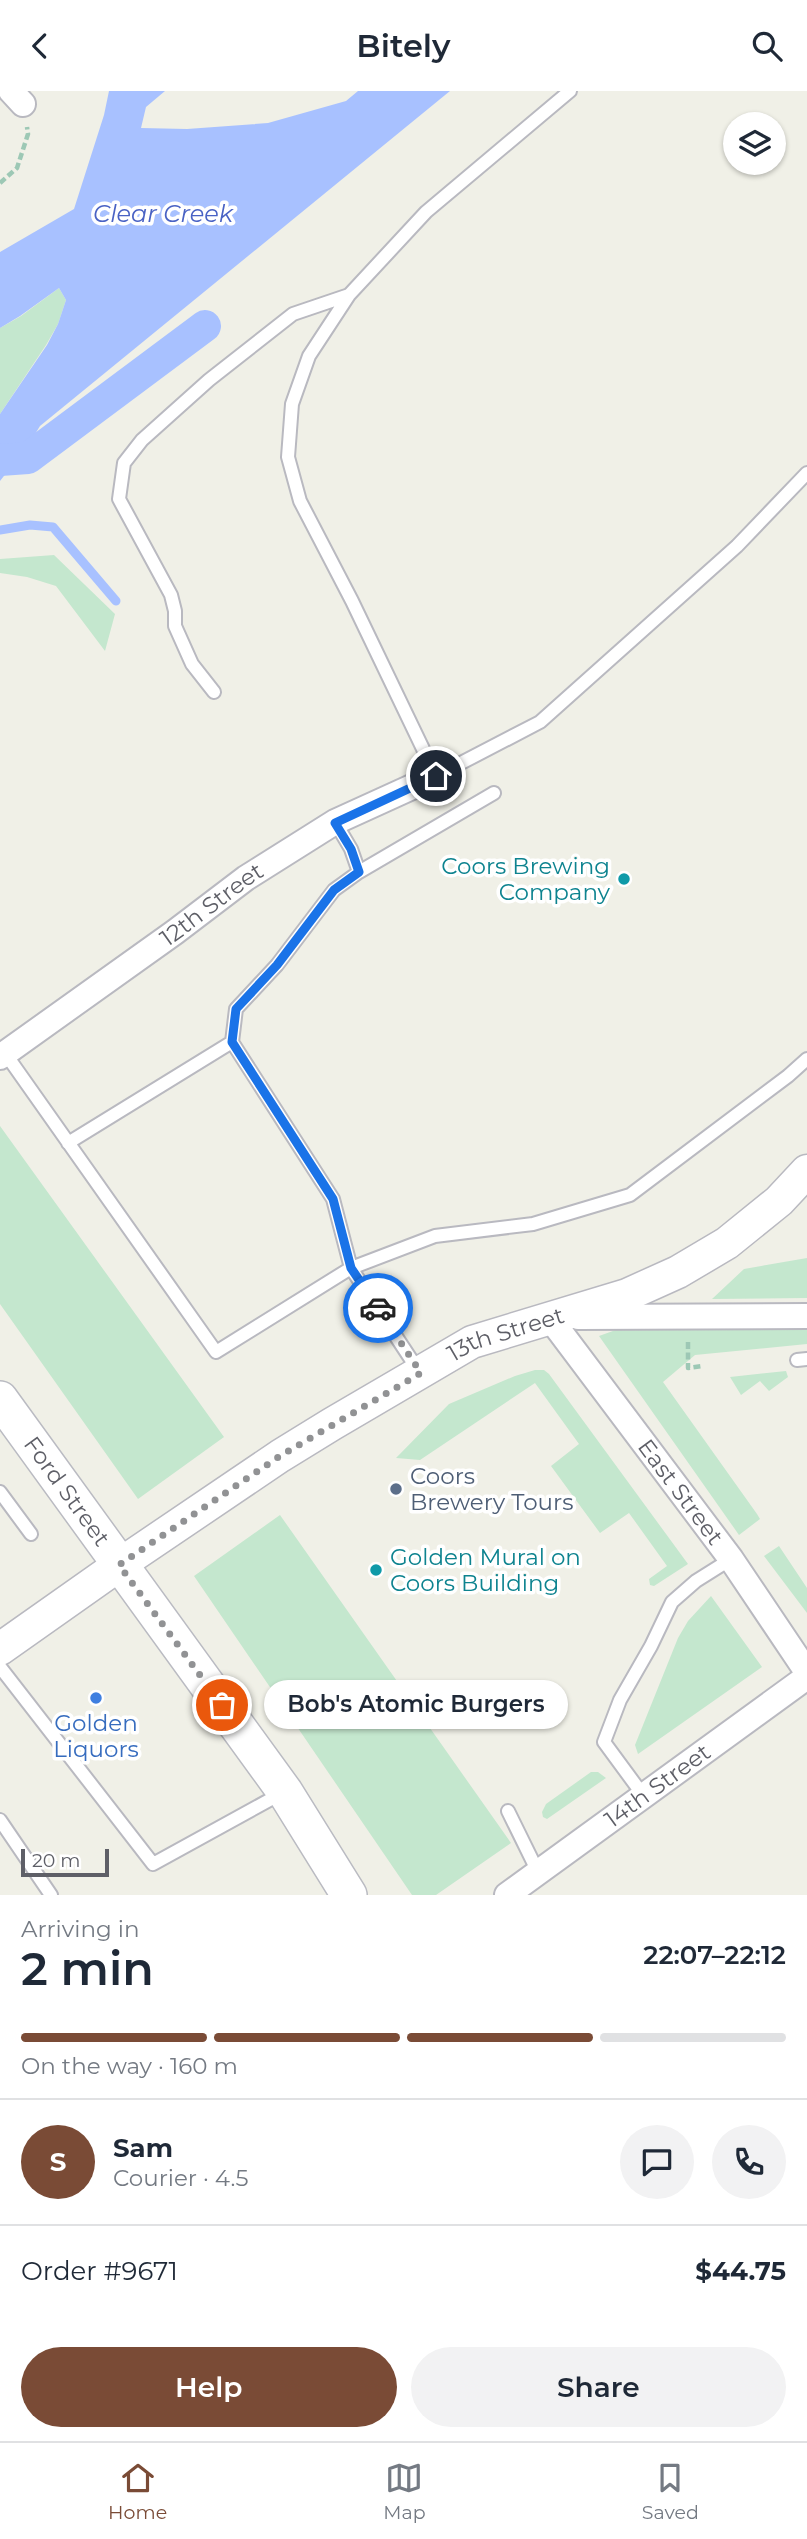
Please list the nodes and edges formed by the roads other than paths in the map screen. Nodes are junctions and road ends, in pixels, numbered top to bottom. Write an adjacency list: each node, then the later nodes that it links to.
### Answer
1 (570, 91): 2 (lane)
2 (349, 295): 4 (lane); 5 (lane)
3 (807, 473): 5 (lane)
4 (214, 692)
5 (436, 776): 7 (street, 12th Street)
6 (494, 793): 8 (lane)
7 (335, 823): 8 (lane); 10 (street, 12th Street)
8 (359, 872): 9 (lane)
9 (232, 1042): 12 (lane); 14 (lane)
10 (3, 1055): 12 (lane)
11 (807, 1059): 14 (lane)
12 (68, 1143): 14 (lane)
13 (807, 1171): 16 (street, 13th Street)
14 (351, 1268): 17 (lane)
15 (807, 1316): 16 (street)
16 (549, 1317): 17 (street, 13th Street); 21 (street, East Street)
17 (421, 1373): 22 (street, 13th Street)
18 (0, 1399): 22 (main road, Ford Street)
19 (0, 1492): 20 (lane)
20 (32, 1534)
21 (732, 1559): 25 (street, East Street); 28 (lane)
22 (119, 1565): 23 (street, 13th Street); 27 (main road, Ford Street)
23 (0, 1649)
24 (0, 1667): 27 (lane)
25 (807, 1672)
26 (807, 1677): 28 (street, 14th Street)
27 (285, 1791): 33 (main road, Ford Street)
28 (643, 1795): 31 (street, 14th Street)
29 (508, 1811): 31 (lane)
30 (0, 1820): 32 (lane)
31 (522, 1887)
32 (51, 1895)
33 (349, 1895)

